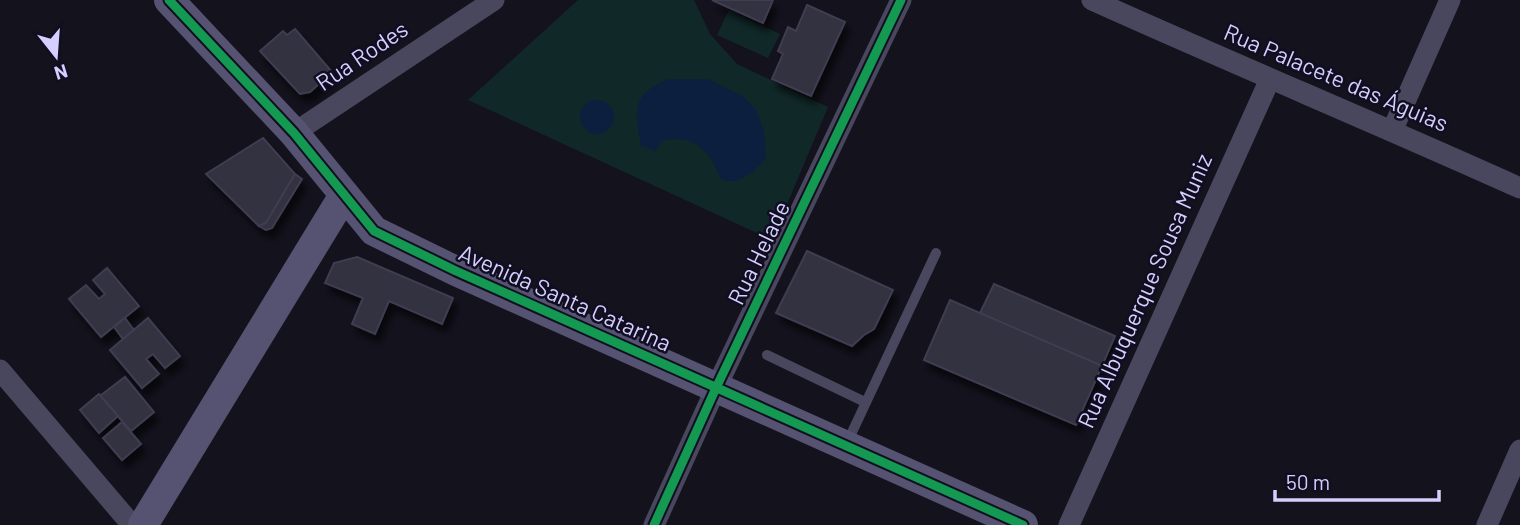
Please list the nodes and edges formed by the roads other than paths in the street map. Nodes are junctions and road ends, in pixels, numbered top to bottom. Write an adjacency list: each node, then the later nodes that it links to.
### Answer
1 (169, 0): 8 (street, Avenida Santa Catarina)
2 (494, 0): 8 (street, Rua Rodes)
3 (901, 0): 14 (street, Rua Helade)
4 (1092, 0): 6 (street, Rua Palacete das Águias)
5 (1450, 0): 7 (street)
6 (1270, 79): 7 (street, Rua Palacete das Águias); 22 (street, Rua Albuquerque Sousa Muniz)
7 (1392, 131): 9 (street, Rua Palacete das Águias)
8 (294, 133): 10 (street, Avenida Santa Catarina)
9 (1520, 188)
10 (344, 195): 14 (street, Avenida Santa Catarina); 19 (street)
11 (936, 253): 15 (lane)
12 (766, 355): 15 (lane)
13 (0, 370): 18 (street)
14 (716, 388): 16 (street, Avenida Santa Catarina); 20 (street, Rua Helade)
15 (865, 402): 16 (lane)
16 (846, 445): 21 (street, Avenida Santa Catarina)
17 (1520, 450): 23 (street)
18 (132, 525)
19 (143, 525)
20 (654, 525)
21 (1023, 525)
22 (1069, 525)
23 (1487, 525)

